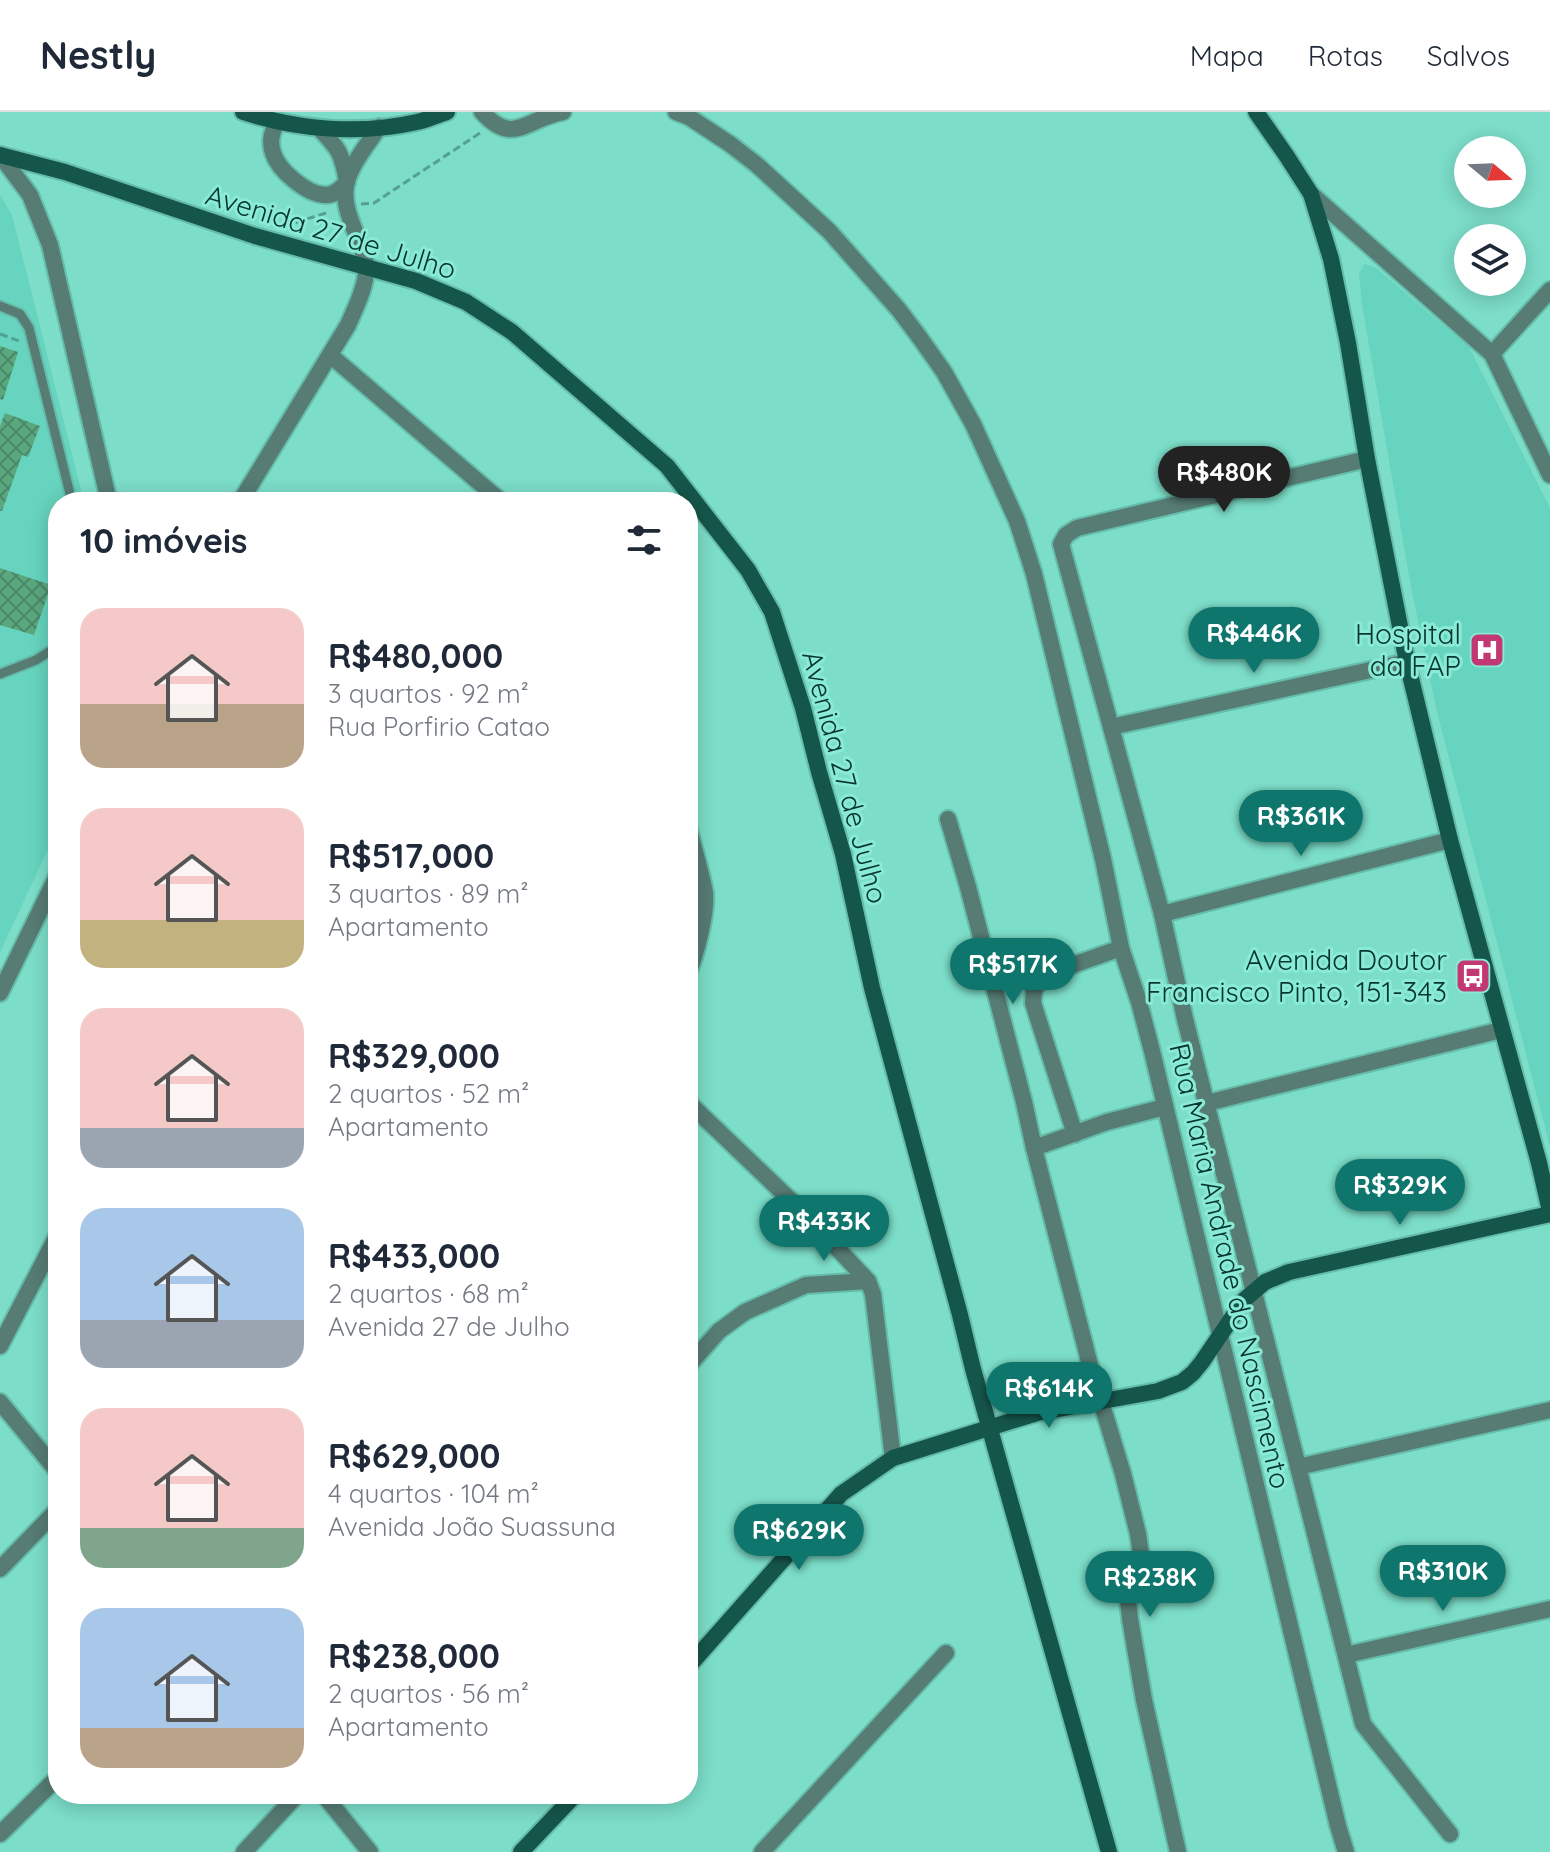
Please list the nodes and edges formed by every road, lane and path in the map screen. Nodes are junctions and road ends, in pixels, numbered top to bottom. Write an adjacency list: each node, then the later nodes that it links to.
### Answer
1 (243, 112): 7 (street)
2 (447, 112): 8 (street)
3 (563, 112): 6 (street)
4 (676, 112): 38 (street, Rua Maria Andrade do Nascimento)
5 (1256, 112): 12 (street)
6 (488, 118): 13 (path)
7 (277, 122): 9 (street); 11 (street)
8 (379, 127): 9 (street); 11 (street)
9 (319, 128): 11 (street)
10 (0, 155): 15 (street, Avenida 27 de Julho); 23 (street)
11 (347, 182): 13 (street)
12 (1311, 194): 18 (street); 20 (street)
13 (346, 206): 14 (path); 15 (street)
14 (285, 226)
15 (366, 267): 19 (street); 26 (street, Avenida 27 de Julho)
16 (1550, 290): 18 (street)
17 (0, 306): 22 (lane)
18 (1492, 354): 21 (street)
19 (330, 355): 24 (street); 25 (street)
20 (1367, 459): 29 (street); 31 (street, Rua Maria Andrade do Nascimento)
21 (1550, 475)
22 (70, 492)
23 (107, 492)
24 (250, 492)
25 (490, 492)
26 (687, 492)
27 (698, 506): 56 (street, Avenida 27 de Julho)
28 (48, 652): 30 (lane)
29 (1407, 662): 31 (street); 33 (street)
30 (0, 674)
31 (1111, 727): 36 (street, Rua Maria Andrade do Nascimento)
32 (948, 819): 45 (street)
33 (1450, 840): 36 (street); 40 (street)
34 (698, 866): 37 (street)
35 (48, 895): 39 (street)
36 (1162, 914): 41 (street, Rua Maria Andrade do Nascimento)
37 (698, 941)
38 (1121, 948): 42 (street, Rua Maria Andrade do Nascimento); 44 (street)
39 (0, 993)
40 (1501, 1030): 41 (street); 46 (street)
41 (1207, 1103): 49 (street, Rua Maria Andrade do Nascimento)
42 (1165, 1107): 44 (street); 50 (street, Rua Maria Andrade do Nascimento)
43 (698, 1112): 48 (street)
44 (1075, 1134): 45 (street)
45 (1034, 1148): 53 (street)
46 (1550, 1213): 49 (street)
47 (48, 1253): 51 (street)
48 (868, 1281): 52 (street); 57 (street)
49 (1256, 1289): 50 (street); 59 (street, Rua Maria Andrade do Nascimento)
50 (1220, 1335): 53 (street); 78 (street, Rua Maria Andrade do Nascimento)
51 (0, 1346)
52 (698, 1355)
53 (1100, 1401): 56 (street); 77 (street)
54 (0, 1402): 58 (street)
55 (1550, 1410): 59 (street)
56 (990, 1428): 57 (street); 76 (street, Avenida 27 de Julho)
57 (893, 1458): 65 (street)
58 (48, 1460)
59 (1298, 1467): 64 (street, Rua Maria Andrade do Nascimento)
60 (48, 1519): 61 (street)
61 (0, 1569)
62 (1550, 1609): 64 (street)
63 (946, 1653): 75 (street)
64 (1346, 1655): 71 (street, Rua Maria Andrade do Nascimento)
65 (698, 1656)
66 (48, 1787): 70 (street)
67 (289, 1804): 72 (street)
68 (331, 1804): 73 (street)
69 (567, 1804): 74 (street)
70 (0, 1834)
71 (1450, 1834)
72 (244, 1852)
73 (370, 1852)
74 (521, 1852)
75 (762, 1852)
76 (1109, 1852)
77 (1178, 1852)
78 (1346, 1852)

